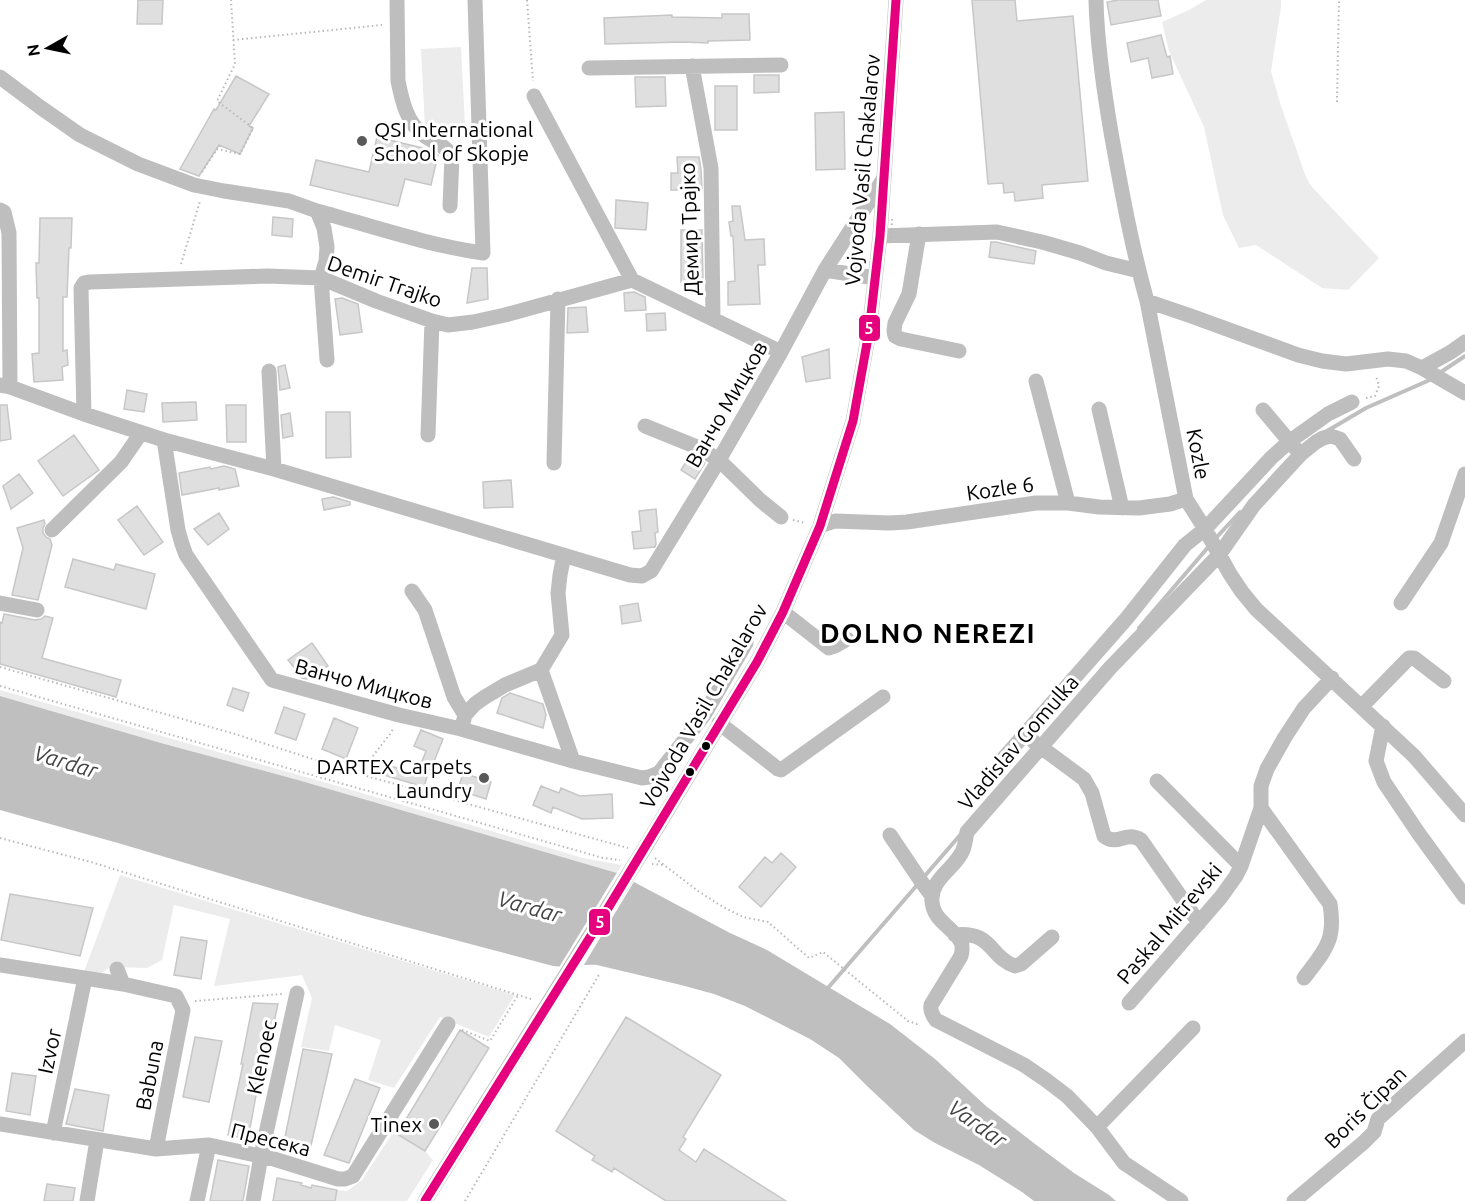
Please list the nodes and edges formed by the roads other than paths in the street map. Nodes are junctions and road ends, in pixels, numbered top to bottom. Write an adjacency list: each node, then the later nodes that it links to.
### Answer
1 (397, 0): 11 (street)
2 (475, 0): 13 (street)
3 (896, 0): 10 (street, Vojvoda Vasil Chakalarov)
4 (1096, 0): 17 (street, Kozle)
5 (781, 65): 6 (street)
6 (692, 66): 7 (street); 23 (street, Демир Трајко)
7 (589, 68)
8 (0, 77): 13 (street)
9 (534, 96): 20 (street)
10 (884, 178): 15 (street, Vojvoda Vasil Chakalarov); 16 (street, Ванчо Мицков)
11 (450, 206)
12 (0, 210): 32 (street)
13 (317, 211): 18 (street)
14 (919, 234): 15 (street); 17 (street); 27 (street)
15 (886, 239): 19 (street, Vojvoda Vasil Chakalarov)
16 (825, 270): 19 (street); 26 (street, Ванчо Мицков)
17 (1139, 271): 22 (street, Kozle)
18 (321, 278): 24 (street, Demir Trajko); 28 (street); 37 (street, Demir Trajko)
19 (874, 278): 53 (street, Vojvoda Vasil Chakalarov)
20 (632, 280): 21 (street, Demir Trajko); 23 (street)
21 (558, 299): 24 (street, Demir Trajko); 46 (street)
22 (1147, 301): 29 (street); 49 (street, Kozle)
23 (713, 319): 26 (street)
24 (432, 321): 40 (street)
25 (1465, 342): 29 (street)
26 (781, 351): 45 (street, Ванчо Мицков)
27 (959, 351)
28 (327, 360)
29 (1422, 368): 33 (street)
30 (269, 371): 47 (street)
31 (1036, 381): 50 (street)
32 (5, 386): 37 (street, Ванчо Мицков)
33 (1465, 393)
34 (1352, 402): 42 (street)
35 (1099, 409): 51 (street)
36 (1263, 410): 42 (street)
37 (84, 414): 39 (street, Ванчо Мицков)
38 (645, 426): 45 (street)
39 (141, 433): 41 (street, Ванчо Мицков); 55 (street)
40 (428, 435)
41 (164, 440): 47 (street, Ванчо Мицков); 72 (street, Ванчо Мицков)
42 (1290, 441): 43 (street); 54 (street)
43 (1301, 454): 44 (street, Vladislav Gomulka); 57 (street, Vladislav Gomulka)
44 (1354, 459)
45 (718, 460): 52 (street); 56 (street, Ванчо Мицков)
46 (554, 463)
47 (274, 469): 56 (street, Ванчо Мицков)
48 (1465, 474): 60 (street)
49 (1186, 499): 51 (street, Kozle 6); 54 (street, Kozle)
50 (1068, 503): 51 (street, Kozle 6); 53 (street, Kozle 6)
51 (1122, 508)
52 (781, 517)
53 (820, 526): 62 (street, Vojvoda Vasil Chakalarov)
54 (1205, 529): 57 (street, Kozle); 63 (street)
55 (52, 530)
56 (564, 555): 67 (street)
57 (1219, 555): 64 (street, Vladislav Gomulka); 68 (street, Kozle)
58 (412, 591): 72 (street, Ванчо Мицков)
59 (0, 603): 61 (street)
60 (1401, 603)
61 (37, 610)
62 (783, 612): 65 (street); 73 (street, Vojvoda Vasil Chakalarov)
63 (1127, 618): 64 (street); 75 (street)
64 (1145, 632): 76 (street, Vladislav Gomulka)
65 (847, 639)
66 (746, 643): 78 (street, Ванчо Мицков)
67 (541, 670): 72 (street); 78 (street)
68 (1332, 678): 71 (street, Kozle); 80 (street, Paskal Mitrevski)
69 (1444, 681): 71 (street)
70 (883, 697): 73 (street)
71 (1362, 706): 74 (street, Kozle)
72 (463, 722): 78 (street, Ванчо Мицков)
73 (719, 723): 109 (street, Vojvoda Vasil Chakalarov, bridge)
74 (1383, 726): 81 (street, Kozle); 85 (street)
75 (1025, 734): 76 (street); 77 (street)
76 (1041, 748): 84 (street, Vladislav Gomulka); 86 (street)
77 (1004, 759)
78 (573, 761)
79 (1157, 781): 83 (street)
80 (1261, 808): 83 (street, Paskal Mitrevski); 92 (street)
81 (1465, 815)
82 (890, 835): 84 (street)
83 (1241, 866): 86 (street, Paskal Mitrevski)
84 (924, 885): 87 (street)
85 (1465, 897)
86 (1199, 922): 95 (street, Paskal Mitrevski)
87 (955, 935): 88 (street); 100 (street)
88 (1052, 937)
89 (0, 965): 91 (street)
90 (117, 969): 93 (street)
91 (86, 978): 93 (street); 101 (street, Izvor)
92 (1304, 978)
93 (123, 984): 104 (street, Babuna)
94 (297, 993): 105 (street, Klenoec)
95 (1129, 1003)
96 (448, 1024): 105 (street, Пресека)
97 (1193, 1028): 100 (street)
98 (1465, 1041): 111 (street, Boris Čipan)
99 (0, 1124): 101 (street, Пресека)
100 (1097, 1127): 110 (street)
101 (53, 1132): 102 (street, Пресека)
102 (97, 1140): 104 (street, Пресека); 106 (street)
103 (209, 1145): 104 (street, Пресека); 105 (street, Пресека); 107 (street)
104 (156, 1149)
105 (261, 1156): 108 (street, Klenoec)
106 (87, 1201)
107 (197, 1201)
108 (253, 1201)
109 (425, 1201)
110 (1180, 1201)
111 (1294, 1201)

